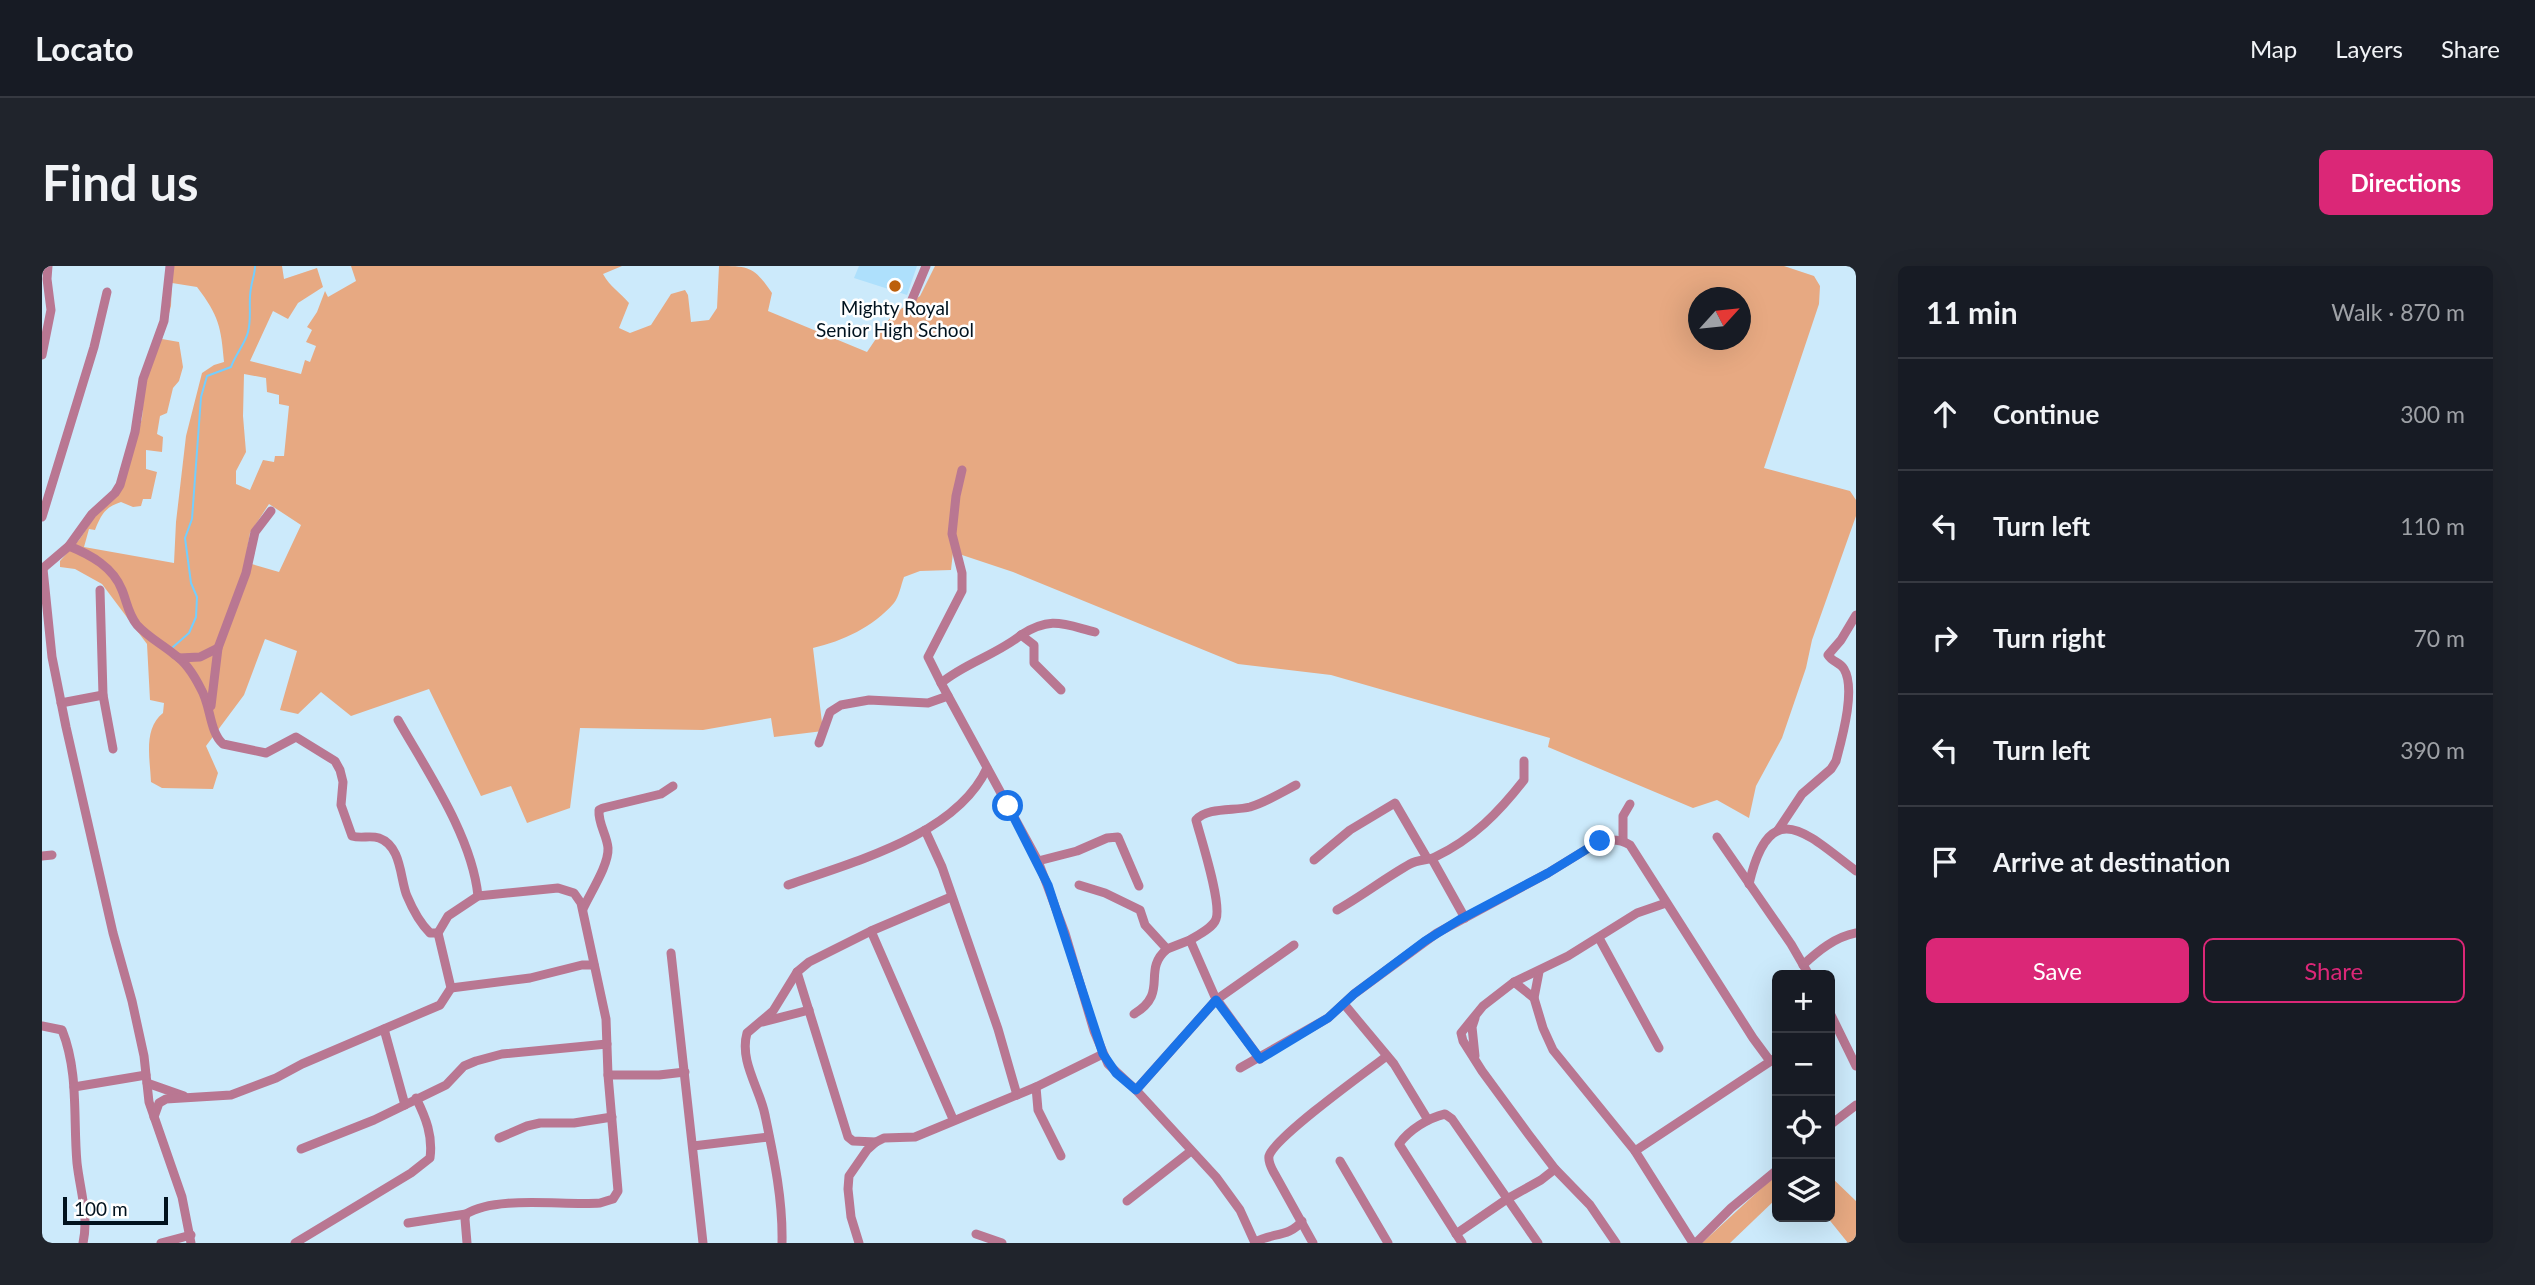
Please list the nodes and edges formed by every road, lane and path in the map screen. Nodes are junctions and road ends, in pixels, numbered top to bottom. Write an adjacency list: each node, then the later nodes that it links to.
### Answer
1 (45, 266): 6 (street)
2 (170, 266): 10 (street)
3 (926, 266): 5 (street)
4 (107, 292): 9 (street)
5 (911, 302)
6 (42, 355)
7 (962, 471): 18 (street)
8 (271, 511): 16 (street)
9 (42, 517)
10 (69, 546): 11 (street); 17 (street)
11 (42, 569): 23 (street)
12 (100, 590): 21 (street)
13 (1856, 615): 20 (street)
14 (1095, 632): 15 (street)
15 (1021, 635): 18 (street); 19 (street)
16 (218, 648): 17 (street); 24 (street)
17 (179, 658): 24 (street)
18 (941, 683): 22 (street)
19 (1061, 690)
20 (1852, 690): 34 (street)
21 (103, 695): 23 (street); 27 (street)
22 (948, 696): 26 (street); 29 (street)
23 (61, 703): 86 (street)
24 (211, 711): 51 (street)
25 (398, 720): 45 (street)
26 (819, 743)
27 (113, 749)
28 (1524, 761): 37 (street)
29 (987, 768): 33 (street); 39 (street)
30 (1296, 785): 55 (street)
31 (673, 786): 48 (street)
32 (1630, 804): 36 (street)
33 (925, 830): 42 (street); 46 (street)
34 (1777, 830): 40 (street); 41 (street)
35 (1717, 837): 41 (street)
36 (1623, 841): 47 (street); 50 (street)
37 (1429, 859): 38 (street); 49 (street); 50 (street)
38 (1314, 860)
39 (1038, 861): 44 (street); 77 (street)
40 (1856, 871)
41 (1749, 884): 60 (street)
42 (788, 885)
43 (1079, 885): 57 (street)
44 (1139, 886)
45 (478, 896): 48 (street); 51 (street)
46 (951, 897): 52 (street); 90 (street)
47 (1666, 903): 54 (street); 79 (street)
48 (583, 909): 59 (street)
49 (1337, 910)
50 (1465, 918): 68 (street)
51 (440, 929): 65 (street)
52 (871, 931): 62 (street); 98 (street)
53 (1856, 933): 60 (street)
54 (1599, 938): 63 (street); 76 (street)
55 (1190, 940): 57 (street); 67 (street)
56 (1294, 944): 67 (street)
57 (1167, 949): 70 (street)
58 (671, 953): 84 (street)
59 (594, 965): 65 (street); 75 (street)
60 (1803, 965): 61 (street)
61 (1806, 970)
62 (797, 972): 69 (street); 71 (street)
63 (1539, 972): 64 (street); 66 (street)
64 (1514, 982): 66 (street); 110 (street)
65 (451, 988): 73 (street)
66 (1534, 998): 107 (street)
67 (1216, 1000): 80 (street); 89 (street)
68 (1344, 1004): 78 (street); 80 (street)
69 (809, 1010): 71 (street); 103 (street)
70 (1134, 1014)
71 (762, 1022): 102 (street)
72 (42, 1026): 87 (street)
73 (384, 1030): 91 (street); 94 (street)
74 (1835, 1030): 82 (street)
75 (607, 1045): 85 (street); 92 (street)
76 (1659, 1048)
77 (1103, 1054): 88 (street); 89 (street)
78 (1387, 1056): 99 (street); 115 (street)
79 (1772, 1057)
80 (1260, 1059): 83 (street)
81 (1772, 1060): 107 (street)
82 (1856, 1066)
83 (1240, 1068)
84 (685, 1072): 85 (street); 104 (street)
85 (608, 1075): 97 (street)
86 (146, 1079): 87 (street); 91 (street); 96 (street)
87 (74, 1087): 122 (street)
88 (1036, 1087): 90 (street); 93 (street)
89 (1136, 1090): 106 (street)
90 (1020, 1093): 93 (street); 98 (street)
91 (186, 1097): 96 (street)
92 (416, 1098): 94 (street); 119 (street)
93 (1035, 1101): 108 (street)
94 (405, 1105): 105 (street)
95 (1856, 1105): 100 (street)
96 (155, 1117): 118 (street)
97 (611, 1117): 101 (street); 114 (street)
98 (953, 1119): 103 (street)
99 (1429, 1120): 112 (street); 120 (street)
100 (1835, 1121)
101 (499, 1138)
102 (769, 1138): 104 (street); 127 (street)
103 (876, 1142): 128 (street)
104 (693, 1146): 126 (street)
105 (301, 1149)
106 (1191, 1151): 113 (street); 121 (street)
107 (1635, 1151): 134 (street)
108 (1062, 1156)
109 (1340, 1161): 131 (street)
110 (1555, 1169): 112 (street); 133 (street)
111 (1772, 1174): 134 (street)
112 (1507, 1199): 120 (street); 132 (street)
113 (1127, 1201)
114 (466, 1214): 116 (street); 125 (street)
115 (1302, 1221): 121 (street); 130 (street)
116 (408, 1223)
117 (976, 1234): 129 (street)
118 (191, 1239): 123 (street)
119 (314, 1239): 124 (street)
120 (1457, 1240)
121 (1255, 1242)
122 (83, 1243)
123 (161, 1243)
124 (295, 1243)
125 (467, 1243)
126 (703, 1243)
127 (782, 1243)
128 (859, 1243)
129 (1002, 1243)
130 (1313, 1243)
131 (1388, 1243)
132 (1538, 1243)
133 (1616, 1243)
134 (1694, 1243)

